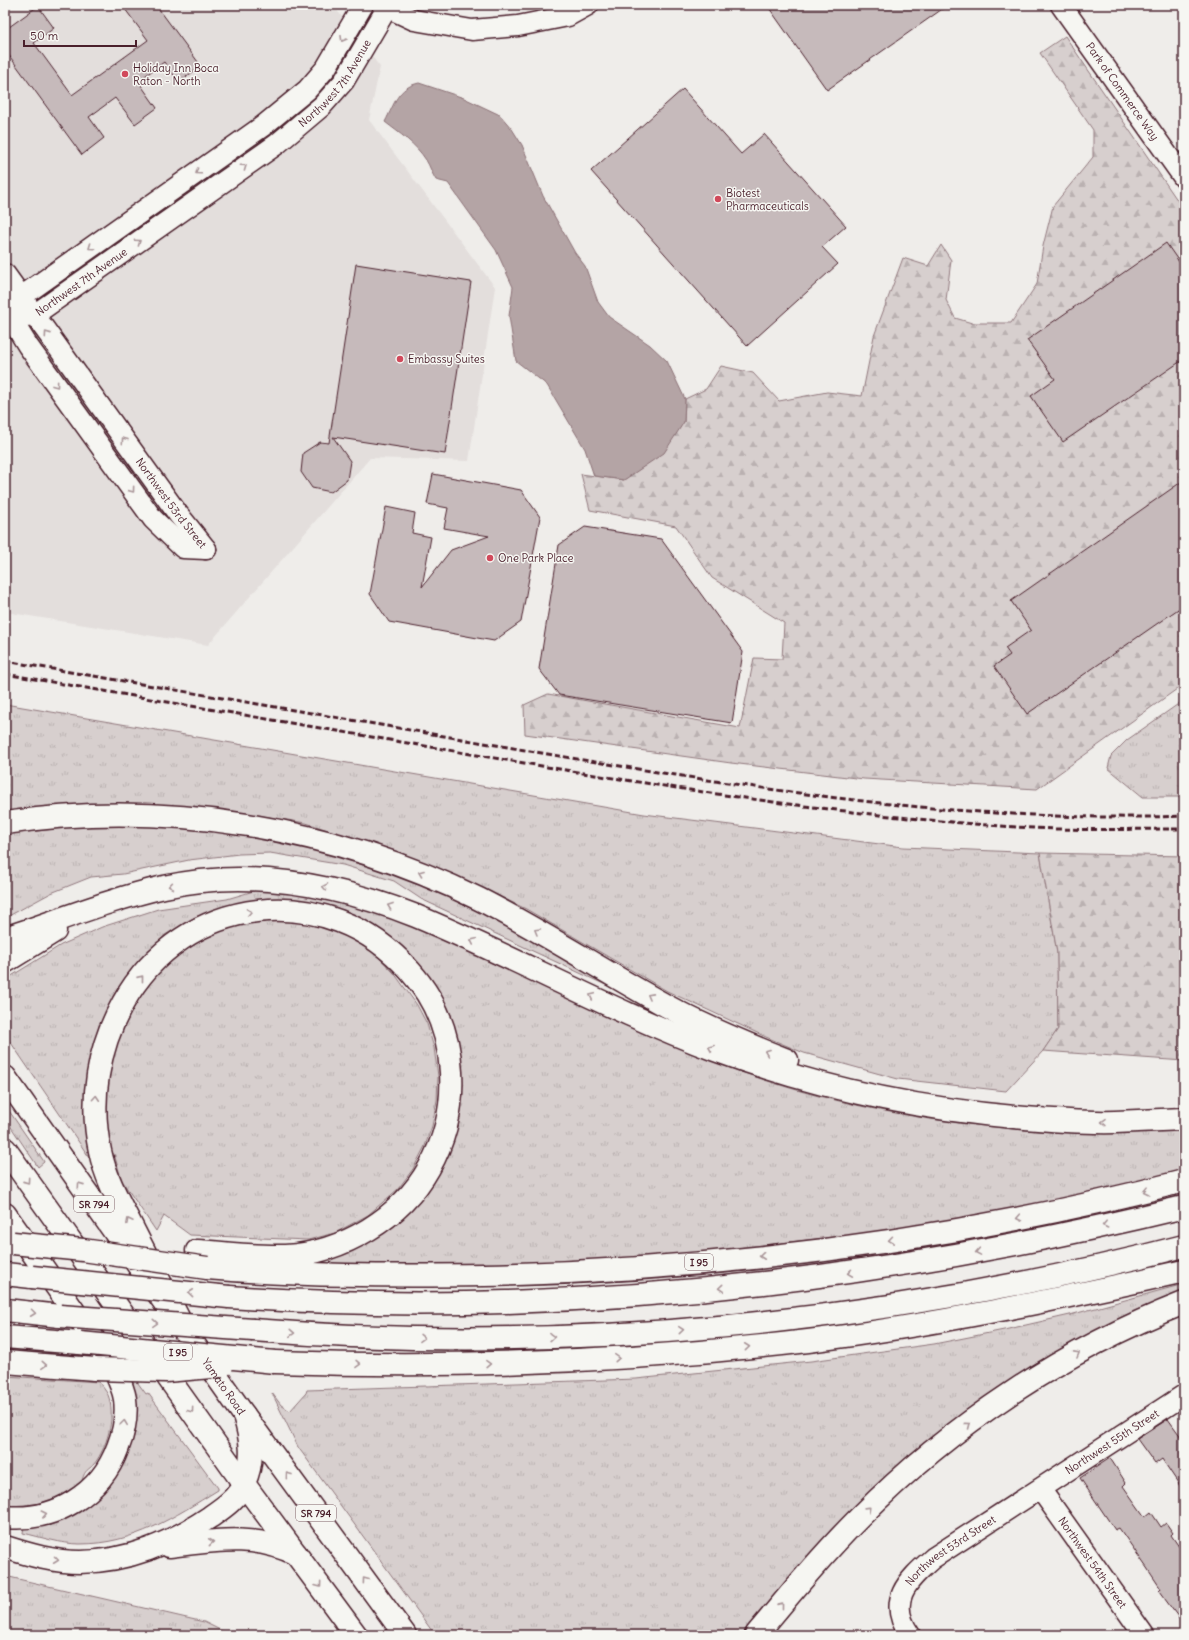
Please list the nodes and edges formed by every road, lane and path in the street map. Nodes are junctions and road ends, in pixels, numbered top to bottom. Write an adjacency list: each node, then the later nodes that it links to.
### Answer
1 (363, 5): 7 (street, Northwest 7th Avenue, one-way to 7)
2 (588, 5): 4 (street)
3 (1061, 5): 5 (street, Park of Commerce Way)
4 (384, 6): 9 (street, Northwest 7th Avenue, one-way to 4)
5 (1184, 178)
6 (5, 274): 7 (street, Northwest 53rd Street)
7 (21, 297): 8 (street, Northwest 7th Avenue); 9 (street, Northwest 53rd Street)
8 (8, 314): 9 (street, Northwest 7th Avenue); 9 (street, Northwest 53rd Street, one-way to 9)
9 (34, 315)
10 (5, 823): 15 (main road, one-way to 10)
11 (88, 911): 12 (main road); 13 (main road); 15 (main road, one-way to 11)
12 (5, 938)
13 (5, 962)
14 (5, 1077): 28 (main road, Yamato Road / SR 794, one-way to 14)
15 (979, 1114): 16 (main road, one-way to 15)
16 (1184, 1119)
17 (5, 1149): 34 (main road, one-way to 34)
18 (1184, 1182): 23 (main road, I 95, one-way to 23)
19 (1184, 1207): 25 (main road, one-way to 25, bridge)
20 (5, 1214): 36 (main road, one-way to 20)
21 (9, 1243): 23 (main road, bridge)
22 (1184, 1246): 27 (main road, one-way to 22, bridge)
23 (202, 1260): 28 (main road, one-way to 23)
24 (1184, 1270): 31 (main road, I 95, one-way to 24)
25 (5, 1274)
26 (1184, 1303): 42 (main road, one-way to 26)
27 (5, 1310)
28 (185, 1331): 33 (main road, Yamato Road / SR 794)
29 (5, 1337): 31 (main road, I 95, bridge)
30 (5, 1362): 31 (main road, one-way to 31, bridge)
31 (275, 1362)
32 (1184, 1395): 35 (street, Northwest 55th Street)
33 (244, 1415): 34 (main road); 41 (main road, Yamato Road / SR 794, one-way to 33)
34 (244, 1484): 38 (main road); 39 (main road)
35 (1041, 1490): 43 (street, Northwest 53rd Street); 44 (street, Northwest 54th Street)
36 (5, 1517)
37 (5, 1547): 38 (main road, one-way to 38)
38 (158, 1547): 39 (main road, one-way to 39)
39 (296, 1554): 40 (main road, one-way to 40)
40 (356, 1635)
41 (406, 1635)
42 (756, 1635)
43 (910, 1635)
44 (1144, 1635)

